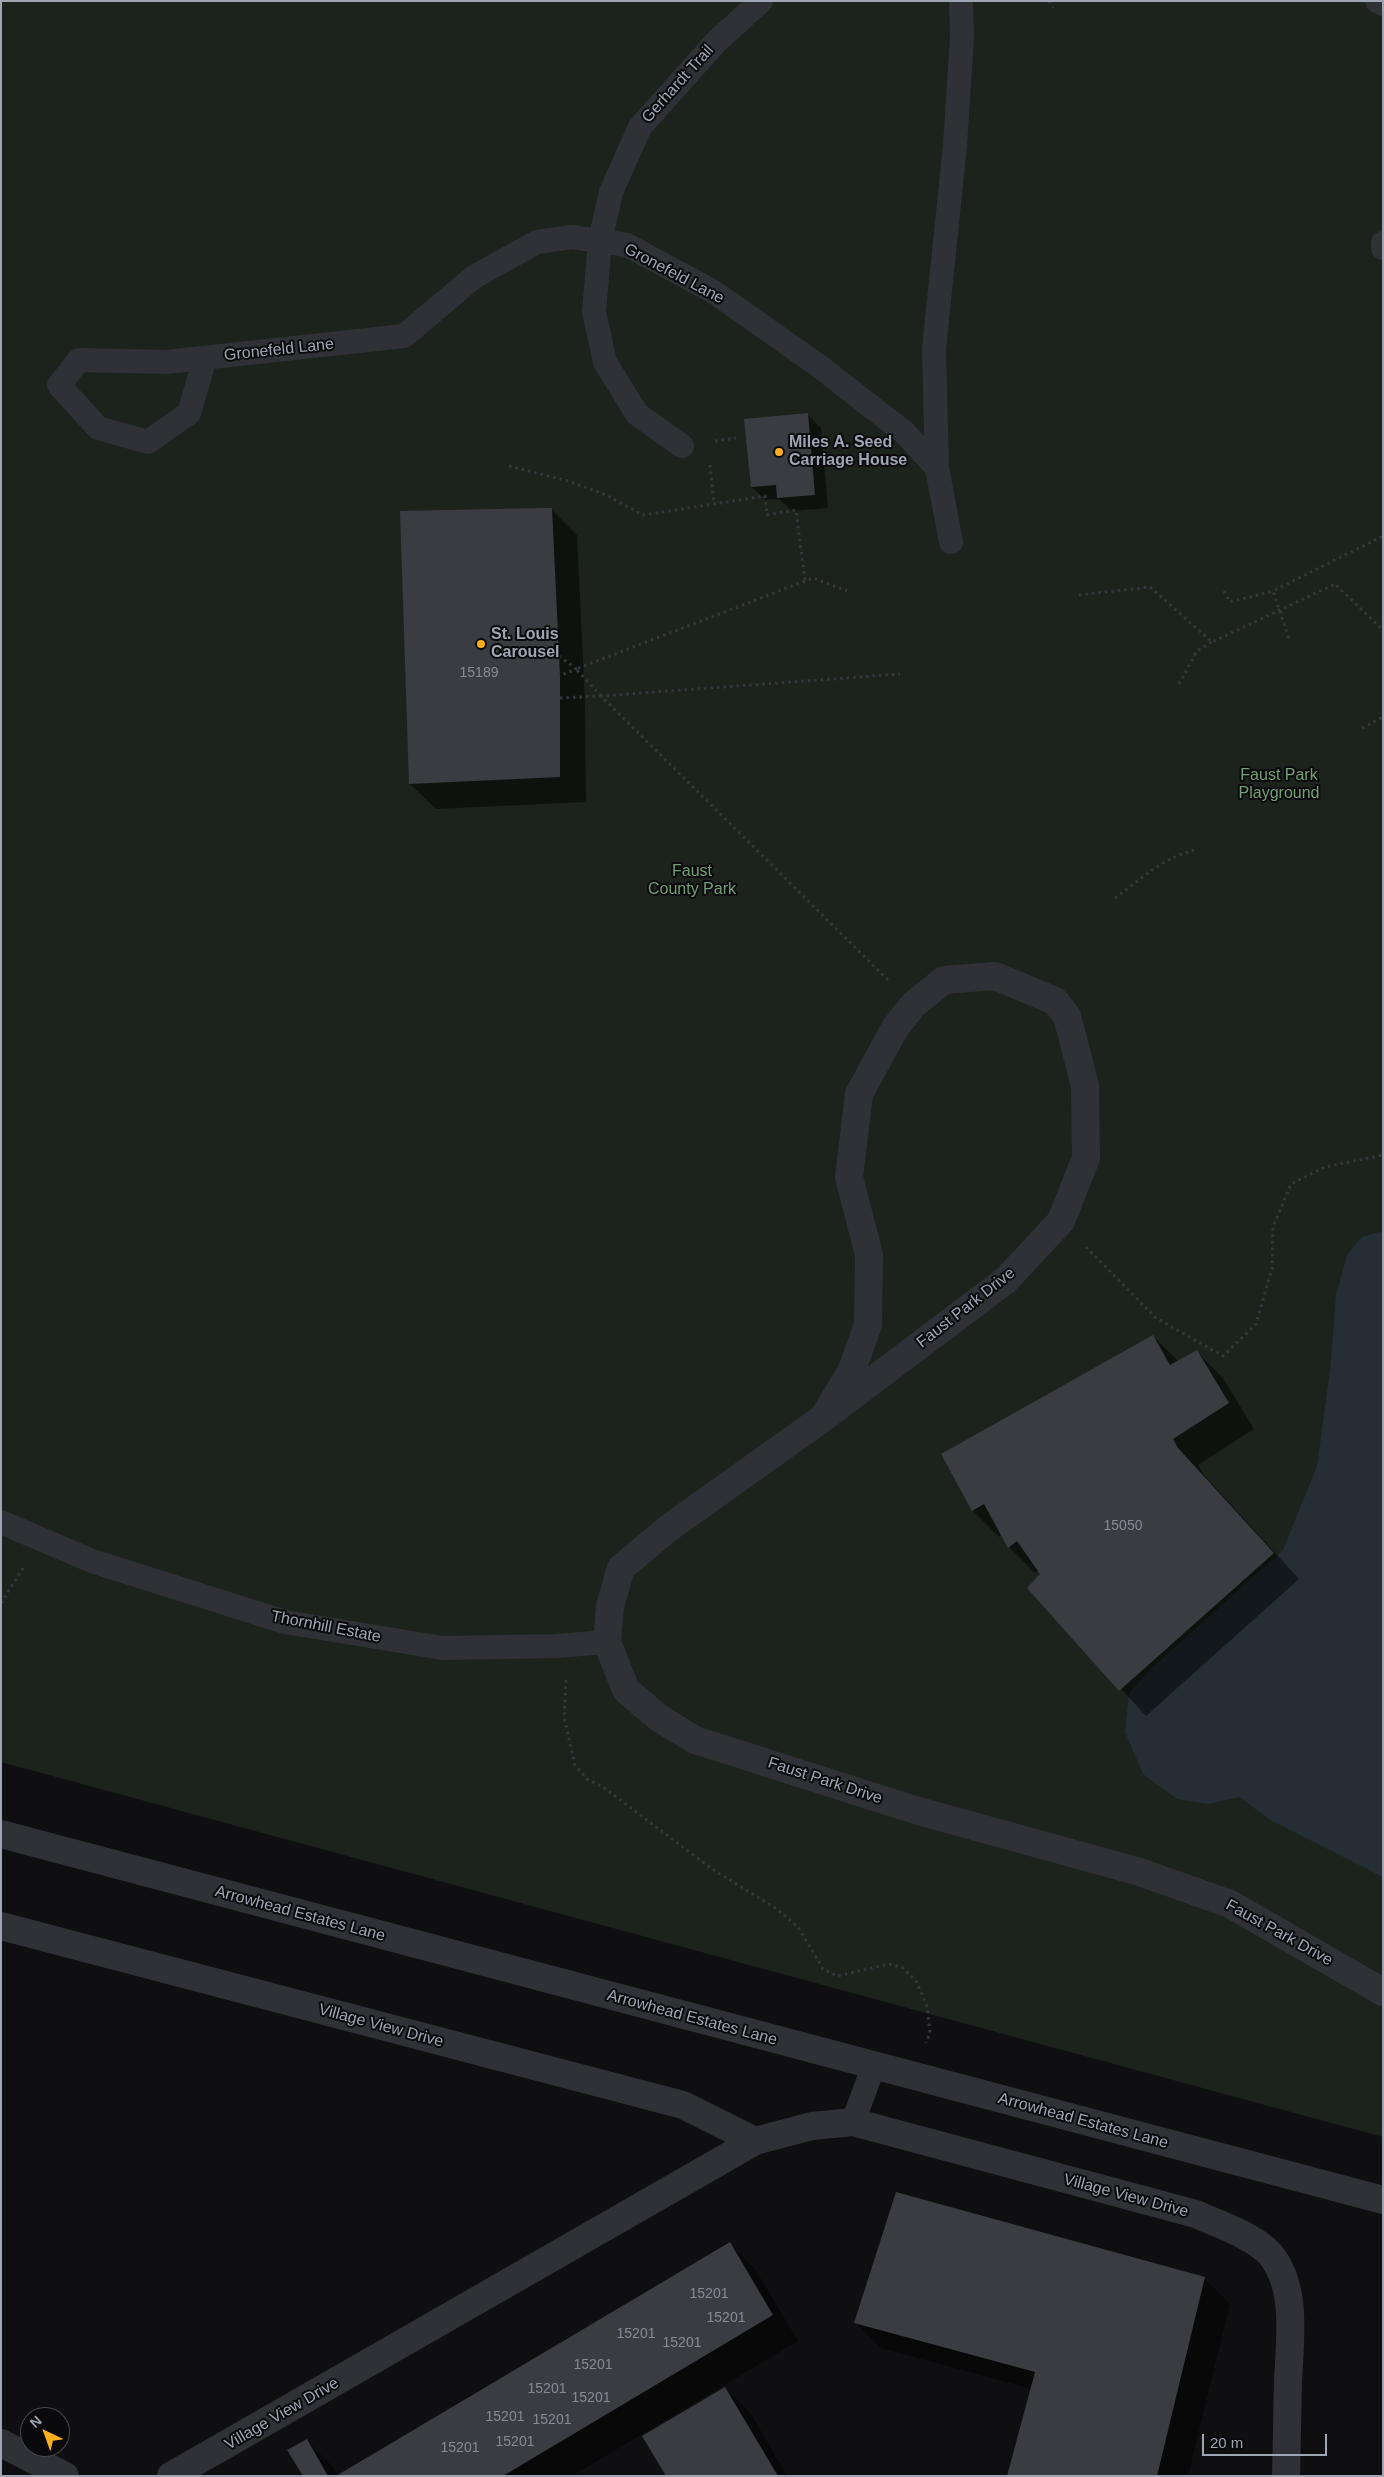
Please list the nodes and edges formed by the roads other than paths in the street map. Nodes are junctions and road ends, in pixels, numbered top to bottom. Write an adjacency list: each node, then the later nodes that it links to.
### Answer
1 (761, 1): 5 (lane, Gerhardt Trail)
2 (961, 1): 10 (lane)
3 (1377, 1): 4 (lane)
4 (1383, 4)
5 (600, 241): 8 (lane, Gronefeld Lane); 9 (lane, Gerhardt Trail); 10 (lane, Gronefeld Lane)
6 (1383, 243): 7 (lane)
7 (1383, 248)
8 (205, 358): 8 (lane, Gronefeld Lane)
9 (682, 446)
10 (937, 468): 11 (lane)
11 (951, 542)
12 (823, 1418): 12 (street, Faust Park Drive); 14 (street, Faust Park Drive)
13 (1, 1522): 14 (lane, Thornhill Estate)
14 (607, 1642): 17 (street, Faust Park Drive)
15 (1, 1834): 18 (street, Arrowhead Estates Lane)
16 (1, 1926): 20 (street, Village View Drive)
17 (1383, 1992)
18 (874, 2065): 19 (lane); 21 (street, Arrowhead Estates Lane)
19 (853, 2122): 20 (street, Village View Drive); 25 (street, Village View Drive)
20 (755, 2141): 24 (street, Village View Drive)
21 (1383, 2200)
22 (1, 2443): 23 (street)
23 (65, 2476)
24 (171, 2476)
25 (1286, 2476)

